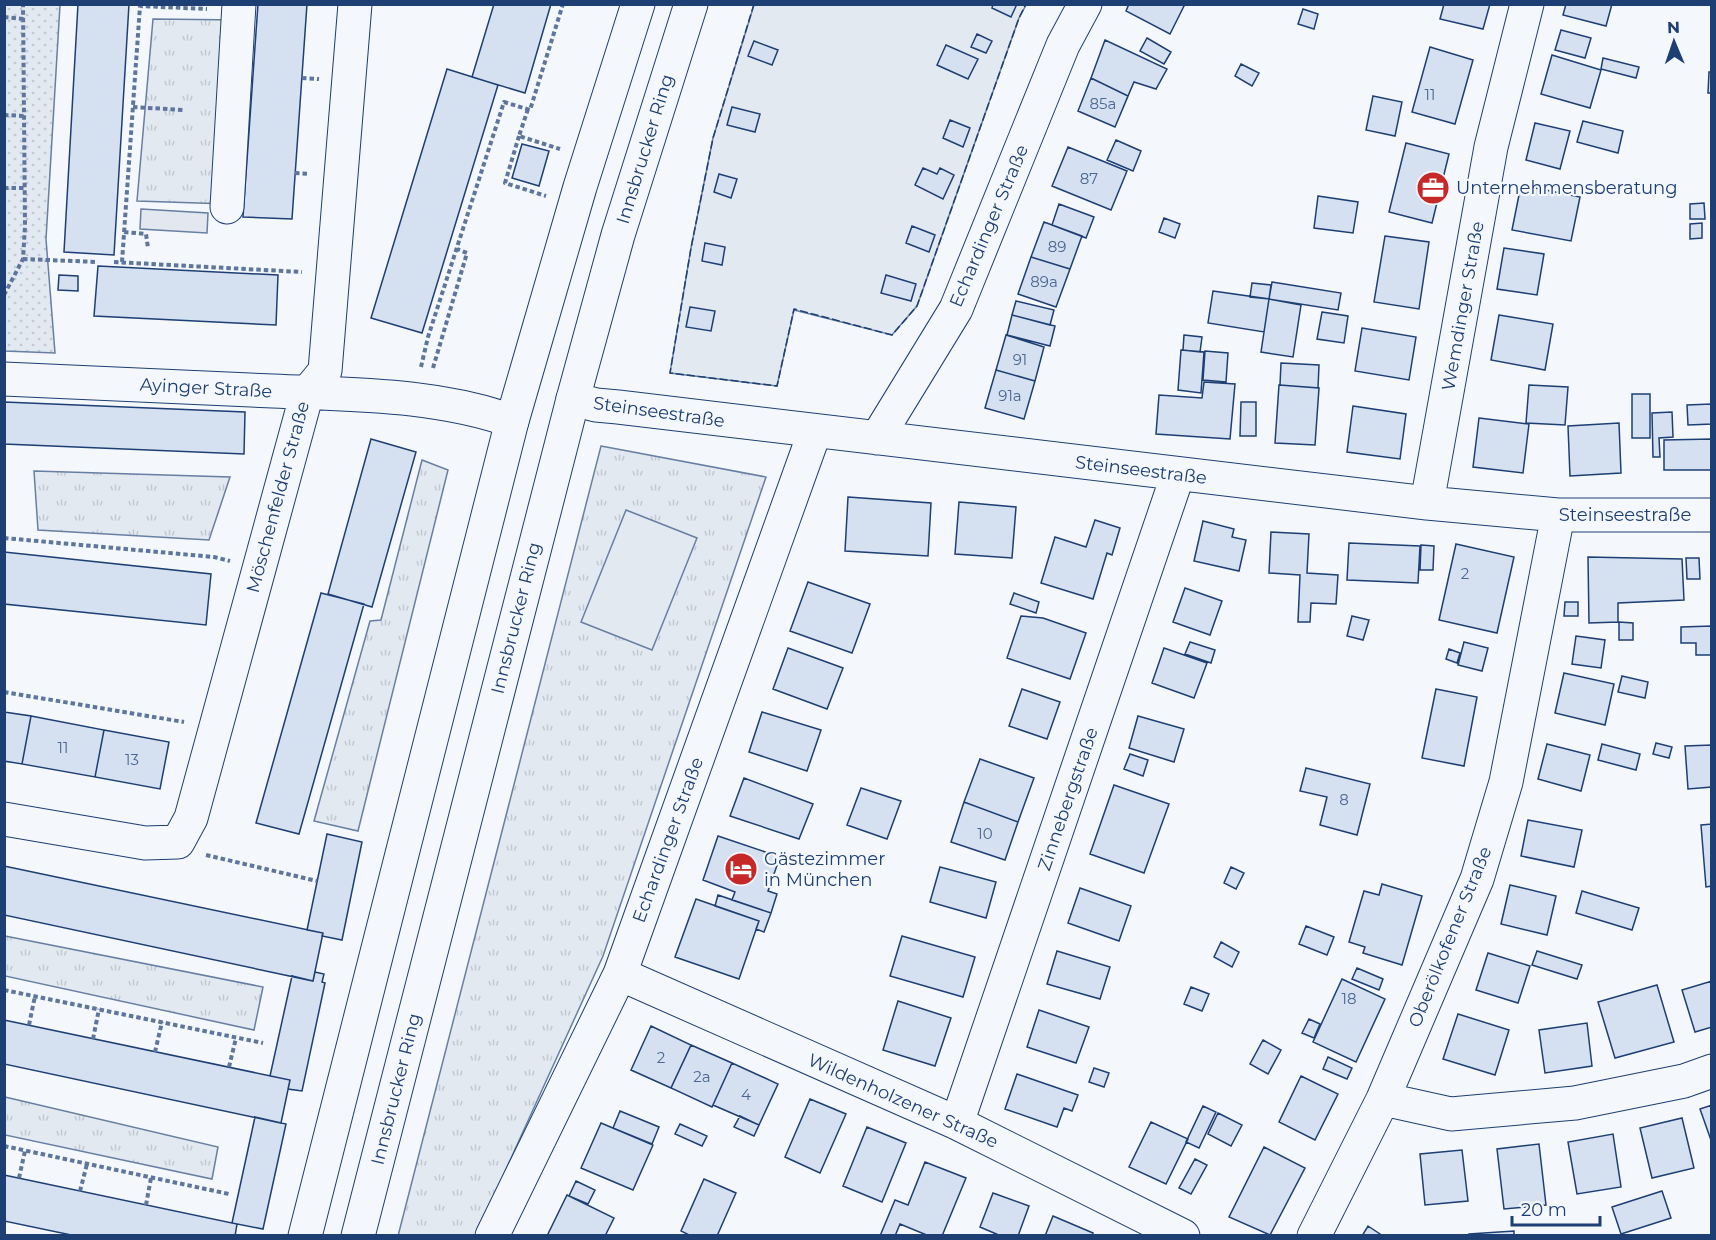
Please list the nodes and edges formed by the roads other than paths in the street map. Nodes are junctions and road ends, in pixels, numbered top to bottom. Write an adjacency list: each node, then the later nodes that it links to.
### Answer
1 (355, 4): 9 (street, Möschenfelder Straße)
2 (638, 4): 11 (street)
3 (691, 4): 10 (street, Innsbrucker Ring)
4 (1085, 4): 13 (street, Echardinger Straße)
5 (1527, 4): 15 (street, Wemdinger Straße)
6 (228, 7): 7 (street)
7 (227, 207)
8 (4, 379): 9 (street, Ayinger Straße)
9 (307, 393): 11 (street, Ayinger Straße); 18 (street, Möschenfelder Straße)
10 (573, 399): 12 (street, Steinseestraße); 24 (street, Innsbrucker Ring)
11 (512, 421): 23 (street)
12 (815, 431): 13 (street, Steinseestraße); 19 (street, Echardinger Straße)
13 (877, 438): 14 (street, Steinseestraße)
14 (1178, 474): 15 (street, Steinseestraße); 22 (street, Zinnebergstraße)
15 (1427, 503): 16 (street, Steinseestraße)
16 (1558, 515): 17 (street, Steinseestraße); 21 (street, Oberölkofener Straße)
17 (1712, 515)
18 (4, 819)
19 (620, 974): 22 (street, Wildenholzener Straße); 25 (street, Echardinger Straße)
20 (1712, 1071): 21 (street)
21 (1383, 1099): 27 (street, Oberölkofener Straße)
22 (957, 1123): 26 (street, Wildenholzener Straße)
23 (305, 1236)
24 (358, 1236)
25 (492, 1236)
26 (1183, 1236)
27 (1314, 1236)

